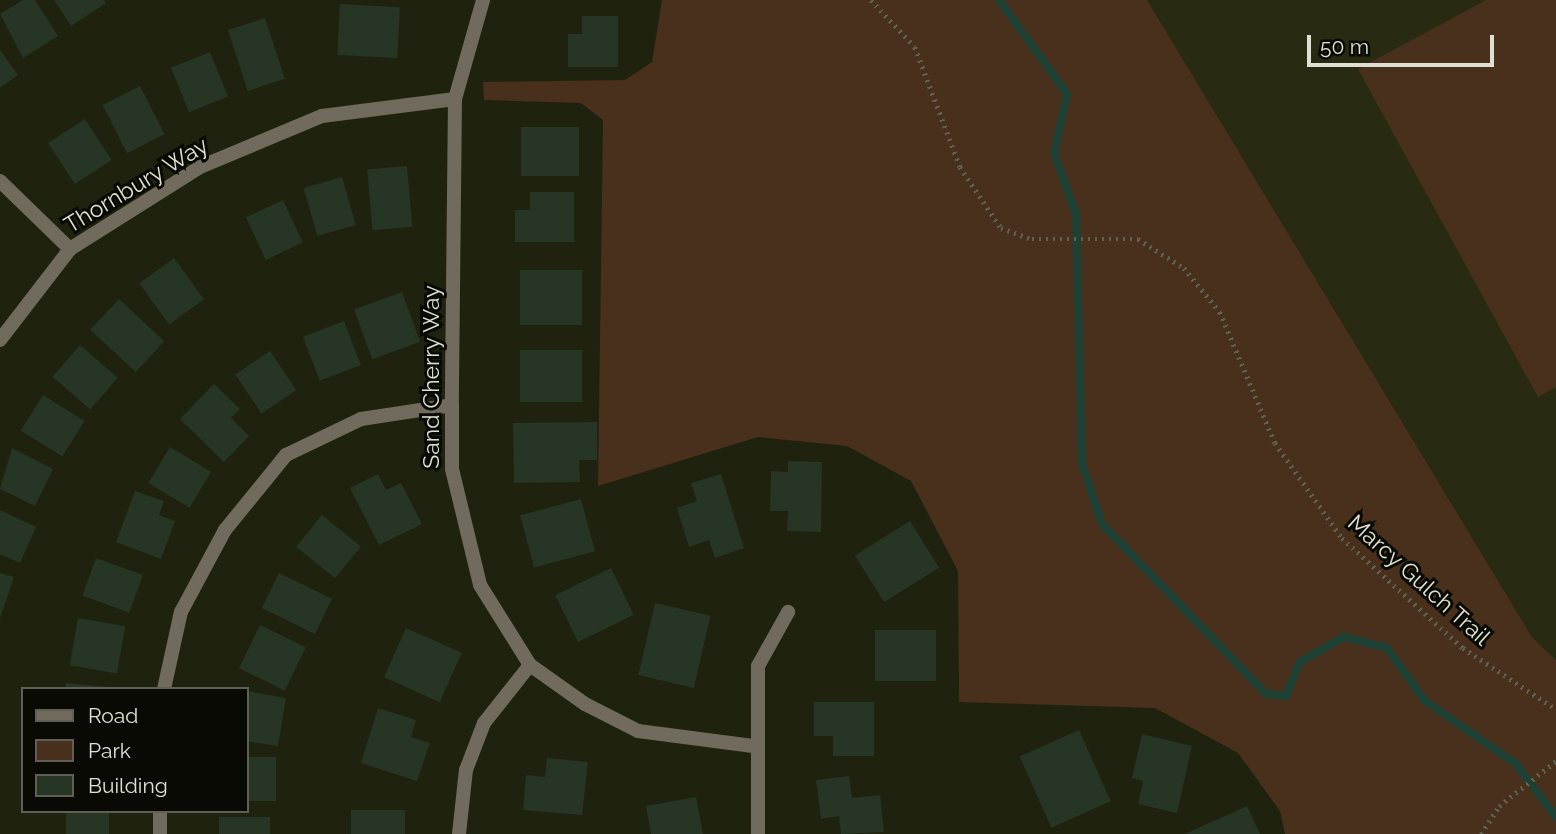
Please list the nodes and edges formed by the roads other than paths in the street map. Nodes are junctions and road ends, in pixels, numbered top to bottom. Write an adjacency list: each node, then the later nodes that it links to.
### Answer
1 (482, 0): 2 (street, Sand Cherry Way)
2 (455, 99): 4 (street, Thornbury Way); 6 (street, Sand Cherry Way)
3 (0, 181): 4 (street)
4 (71, 250): 5 (street, Thornbury Way)
5 (0, 340)
6 (452, 405): 8 (street, Sand Cherry Way); 9 (street)
7 (788, 612): 10 (street)
8 (530, 665): 10 (street, Sand Cherry Way); 13 (street)
9 (164, 687)
10 (753, 746): 14 (street)
11 (160, 813): 12 (street)
12 (160, 834)
13 (459, 834)
14 (758, 834)

